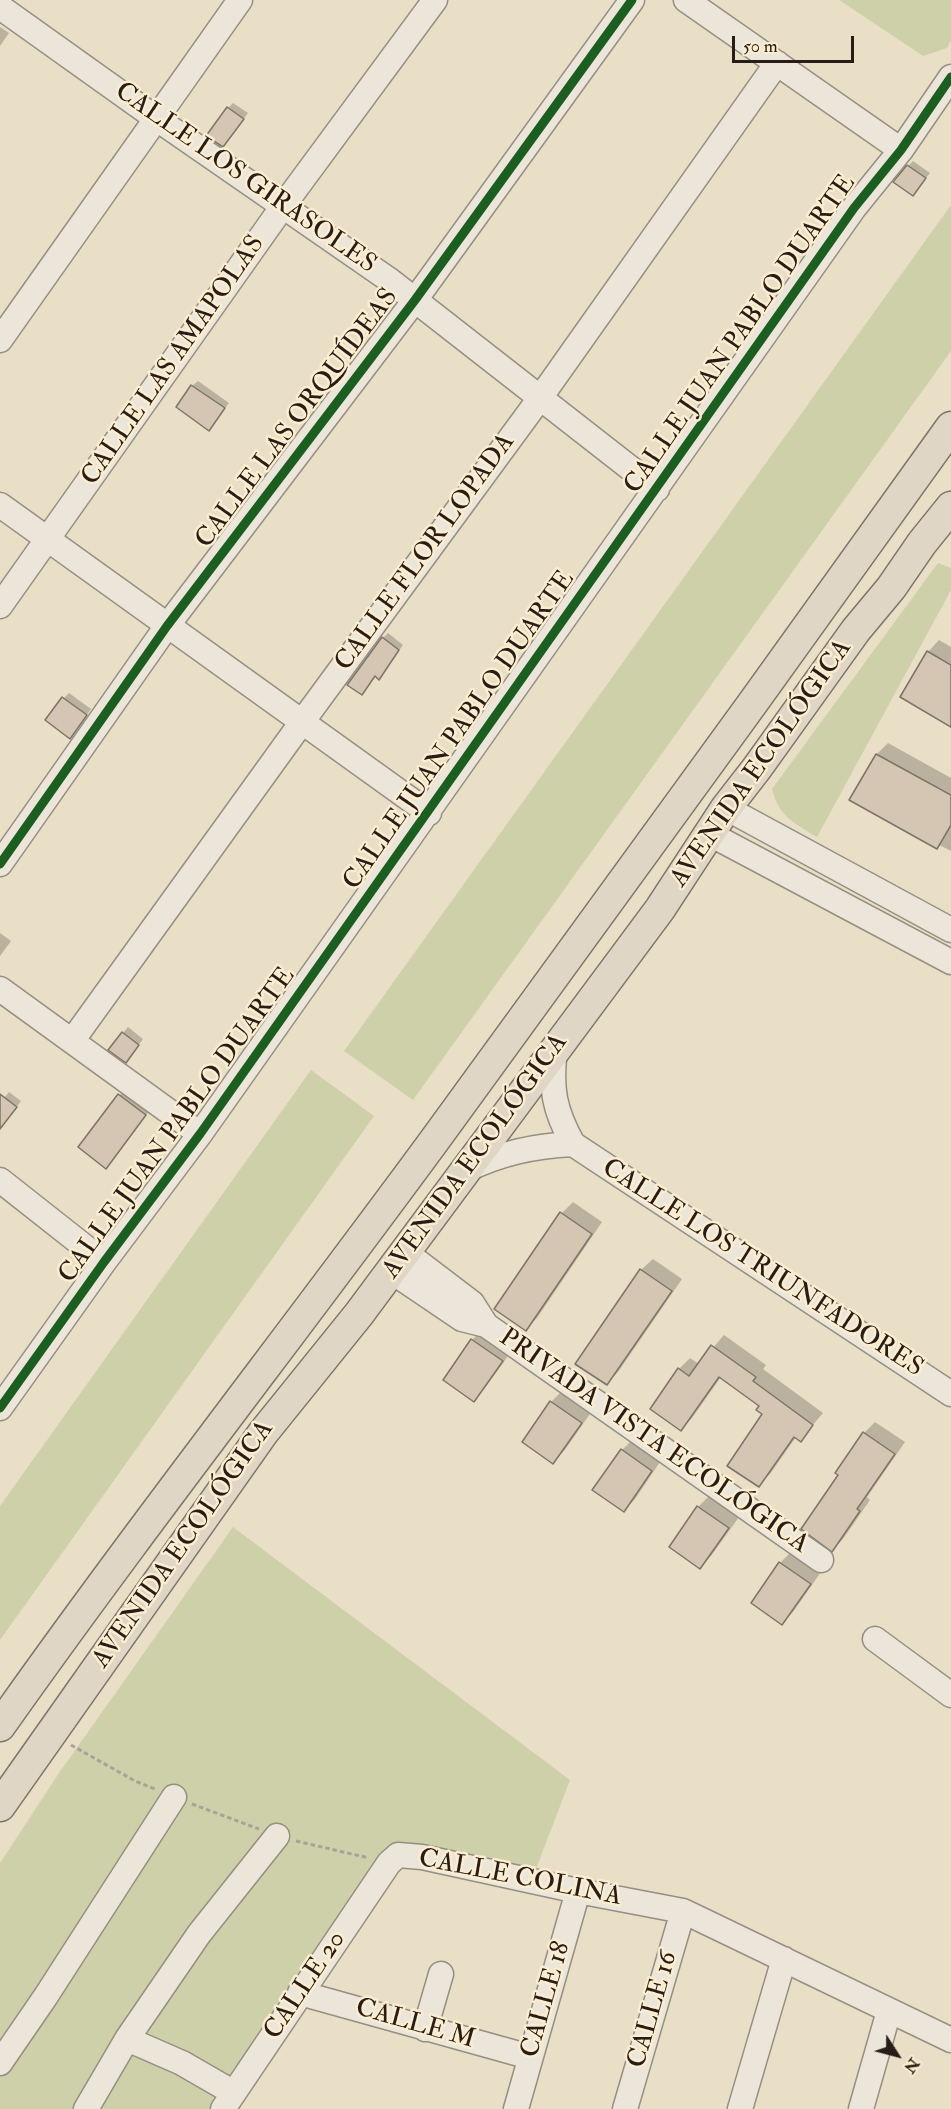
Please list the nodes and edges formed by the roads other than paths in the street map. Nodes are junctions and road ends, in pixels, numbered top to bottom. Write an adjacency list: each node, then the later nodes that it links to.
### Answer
1 (240, 0): 8 (street)
2 (435, 0): 10 (street, CALLE LAS AMAPOLAS)
3 (632, 0): 11 (street, CALLE LAS ORQUÍDEAS)
4 (686, 0): 6 (street)
5 (0, 7): 8 (street, CALLE LOS GIRASOLES)
6 (777, 63): 9 (street); 13 (street, CALLE FLOR LOPADA)
7 (951, 77): 9 (street, CALLE JUAN PABLO DUARTE)
8 (157, 119): 10 (street, CALLE LOS GIRASOLES); 12 (street)
9 (901, 150): 15 (street, CALLE JUAN PABLO DUARTE)
10 (283, 206): 11 (street, CALLE LOS GIRASOLES); 18 (street, CALLE LAS AMAPOLAS)
11 (415, 300): 13 (street, CALLE LOS GIRASOLES); 20 (street, CALLE LAS ORQUÍDEAS)
12 (0, 340)
13 (540, 398): 15 (street, CALLE LOS GIRASOLES); 21 (street, CALLE FLOR LOPADA)
14 (951, 427): 42 (main road)
15 (657, 489): 23 (street, CALLE JUAN PABLO DUARTE)
16 (0, 505): 18 (street)
17 (951, 507): 22 (main road, AVENIDA ECOLÓGICA)
18 (48, 540): 19 (street, CALLE LAS AMAPOLAS); 20 (street)
19 (0, 606)
20 (167, 626): 21 (street); 25 (street, CALLE LAS ORQUÍDEAS)
21 (302, 722): 23 (street); 29 (street, CALLE FLOR LOPADA)
22 (726, 808): 24 (main road, AVENIDA ECOLÓGICA); 26 (street)
23 (429, 813): 31 (street, CALLE JUAN PABLO DUARTE)
24 (708, 833): 27 (street); 30 (main road, AVENIDA ECOLÓGICA)
25 (0, 864)
26 (951, 930)
27 (951, 962)
28 (0, 989): 29 (street)
29 (72, 1041): 31 (street)
30 (555, 1049): 32 (street, CALLE LOS TRIUNFADORES); 33 (main road, AVENIDA ECOLÓGICA)
31 (200, 1134): 36 (street, CALLE JUAN PABLO DUARTE)
32 (573, 1144): 33 (street); 37 (street, CALLE LOS TRIUNFADORES)
33 (466, 1170): 35 (main road, AVENIDA ECOLÓGICA)
34 (0, 1180): 36 (street)
35 (398, 1261): 39 (street, PRIVADA VISTA ECOLÓGICA); 44 (main road, AVENIDA ECOLÓGICA)
36 (104, 1263): 38 (street, CALLE JUAN PABLO DUARTE)
37 (951, 1394)
38 (0, 1408)
39 (821, 1560)
40 (874, 1640): 41 (street)
41 (951, 1695)
42 (0, 1726)
43 (174, 1797): 57 (street)
44 (0, 1806)
45 (277, 1836): 54 (street)
46 (389, 1863): 47 (street, CALLE COLINA); 51 (street, CALLE 20)
47 (578, 1891): 48 (street, CALLE COLINA); 56 (street, CALLE 18)
48 (683, 1911): 49 (street, CALLE COLINA); 61 (street, CALLE 16)
49 (784, 1959): 52 (street, CALLE COLINA); 62 (street)
50 (441, 1974): 53 (street)
51 (300, 1993): 53 (street, CALLE M); 58 (street, CALLE 20)
52 (889, 2011): 55 (street, CALLE COLINA); 63 (street)
53 (425, 2029): 56 (street, CALLE M)
54 (127, 2039): 58 (street); 60 (street)
55 (951, 2040)
56 (530, 2057): 59 (street, CALLE 18)
57 (0, 2063)
58 (229, 2101)
59 (520, 2108)
60 (86, 2109)
61 (625, 2109)
62 (740, 2109)
63 (861, 2109)

